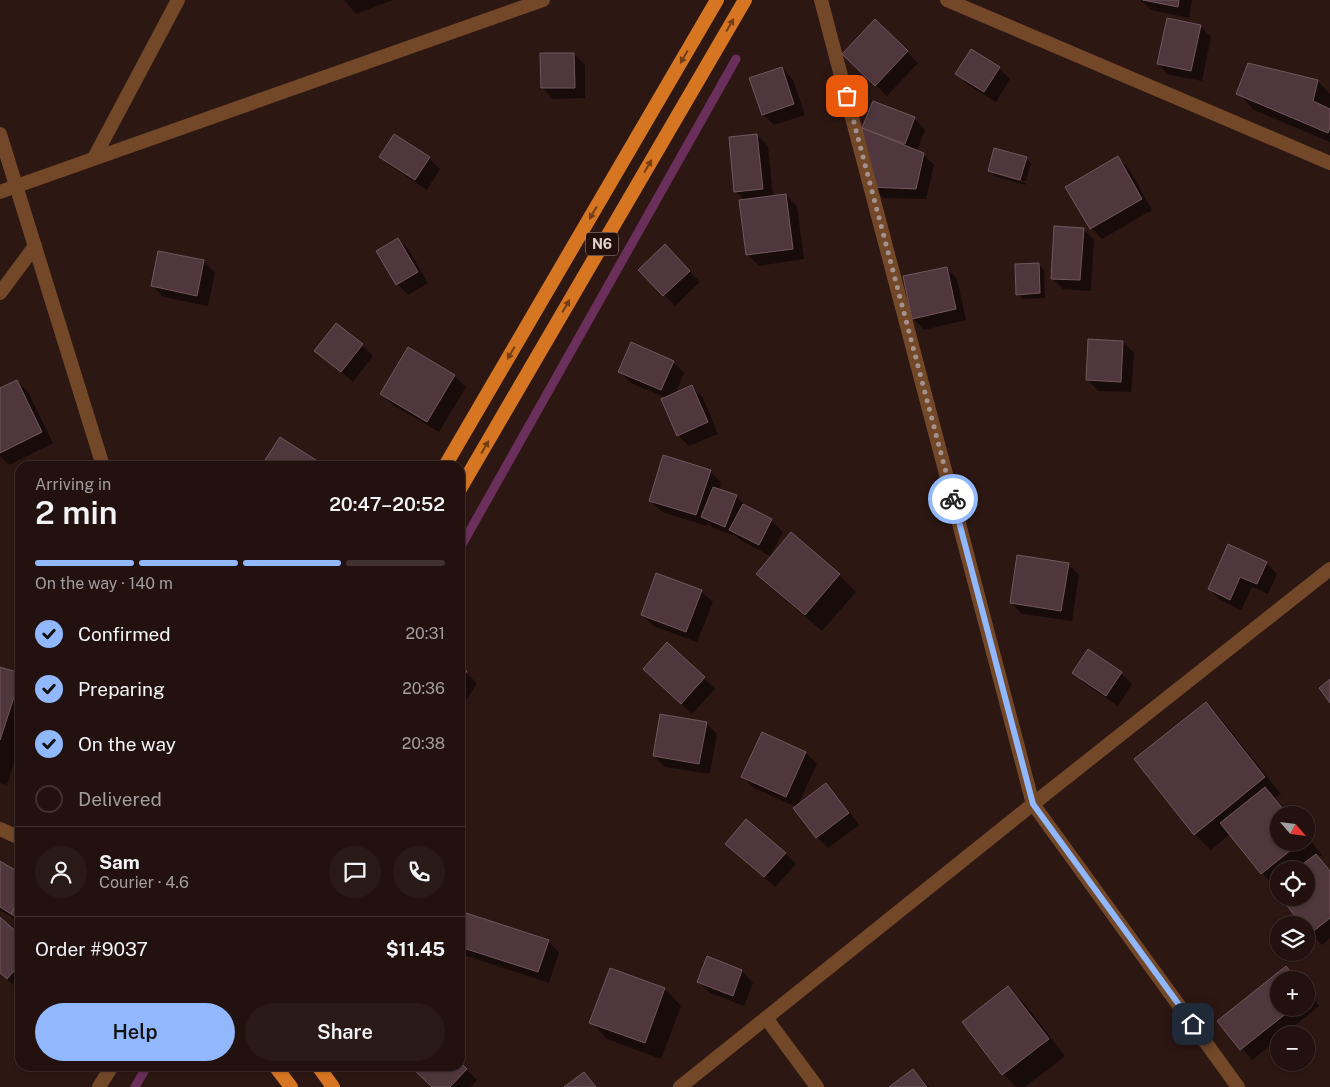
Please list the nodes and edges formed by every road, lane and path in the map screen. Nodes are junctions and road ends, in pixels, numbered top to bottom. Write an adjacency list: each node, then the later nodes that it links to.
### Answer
1 (178, 0): 8 (street)
2 (543, 0): 8 (street)
3 (717, 0): 15 (highway, N6, one-way to 15)
4 (745, 0): 16 (highway, N6, one-way to 4)
5 (821, 0): 18 (street)
6 (946, 0): 9 (street)
7 (0, 134): 10 (street)
8 (94, 158): 10 (street)
9 (1330, 163)
10 (16, 186): 11 (street); 12 (street)
11 (0, 192)
12 (35, 246): 13 (street); 14 (street)
13 (0, 293)
14 (101, 461)
15 (448, 461)
16 (465, 480)
17 (1330, 569): 18 (street)
18 (1033, 804): 21 (street); 30 (street)
19 (0, 829): 20 (street)
20 (15, 836)
21 (766, 1018): 28 (street); 29 (street)
22 (109, 1071): 25 (street)
23 (279, 1071): 26 (highway)
24 (322, 1071): 27 (highway)
25 (100, 1087)
26 (291, 1087)
27 (333, 1087)
28 (680, 1087)
29 (817, 1087)
30 (1238, 1087)

